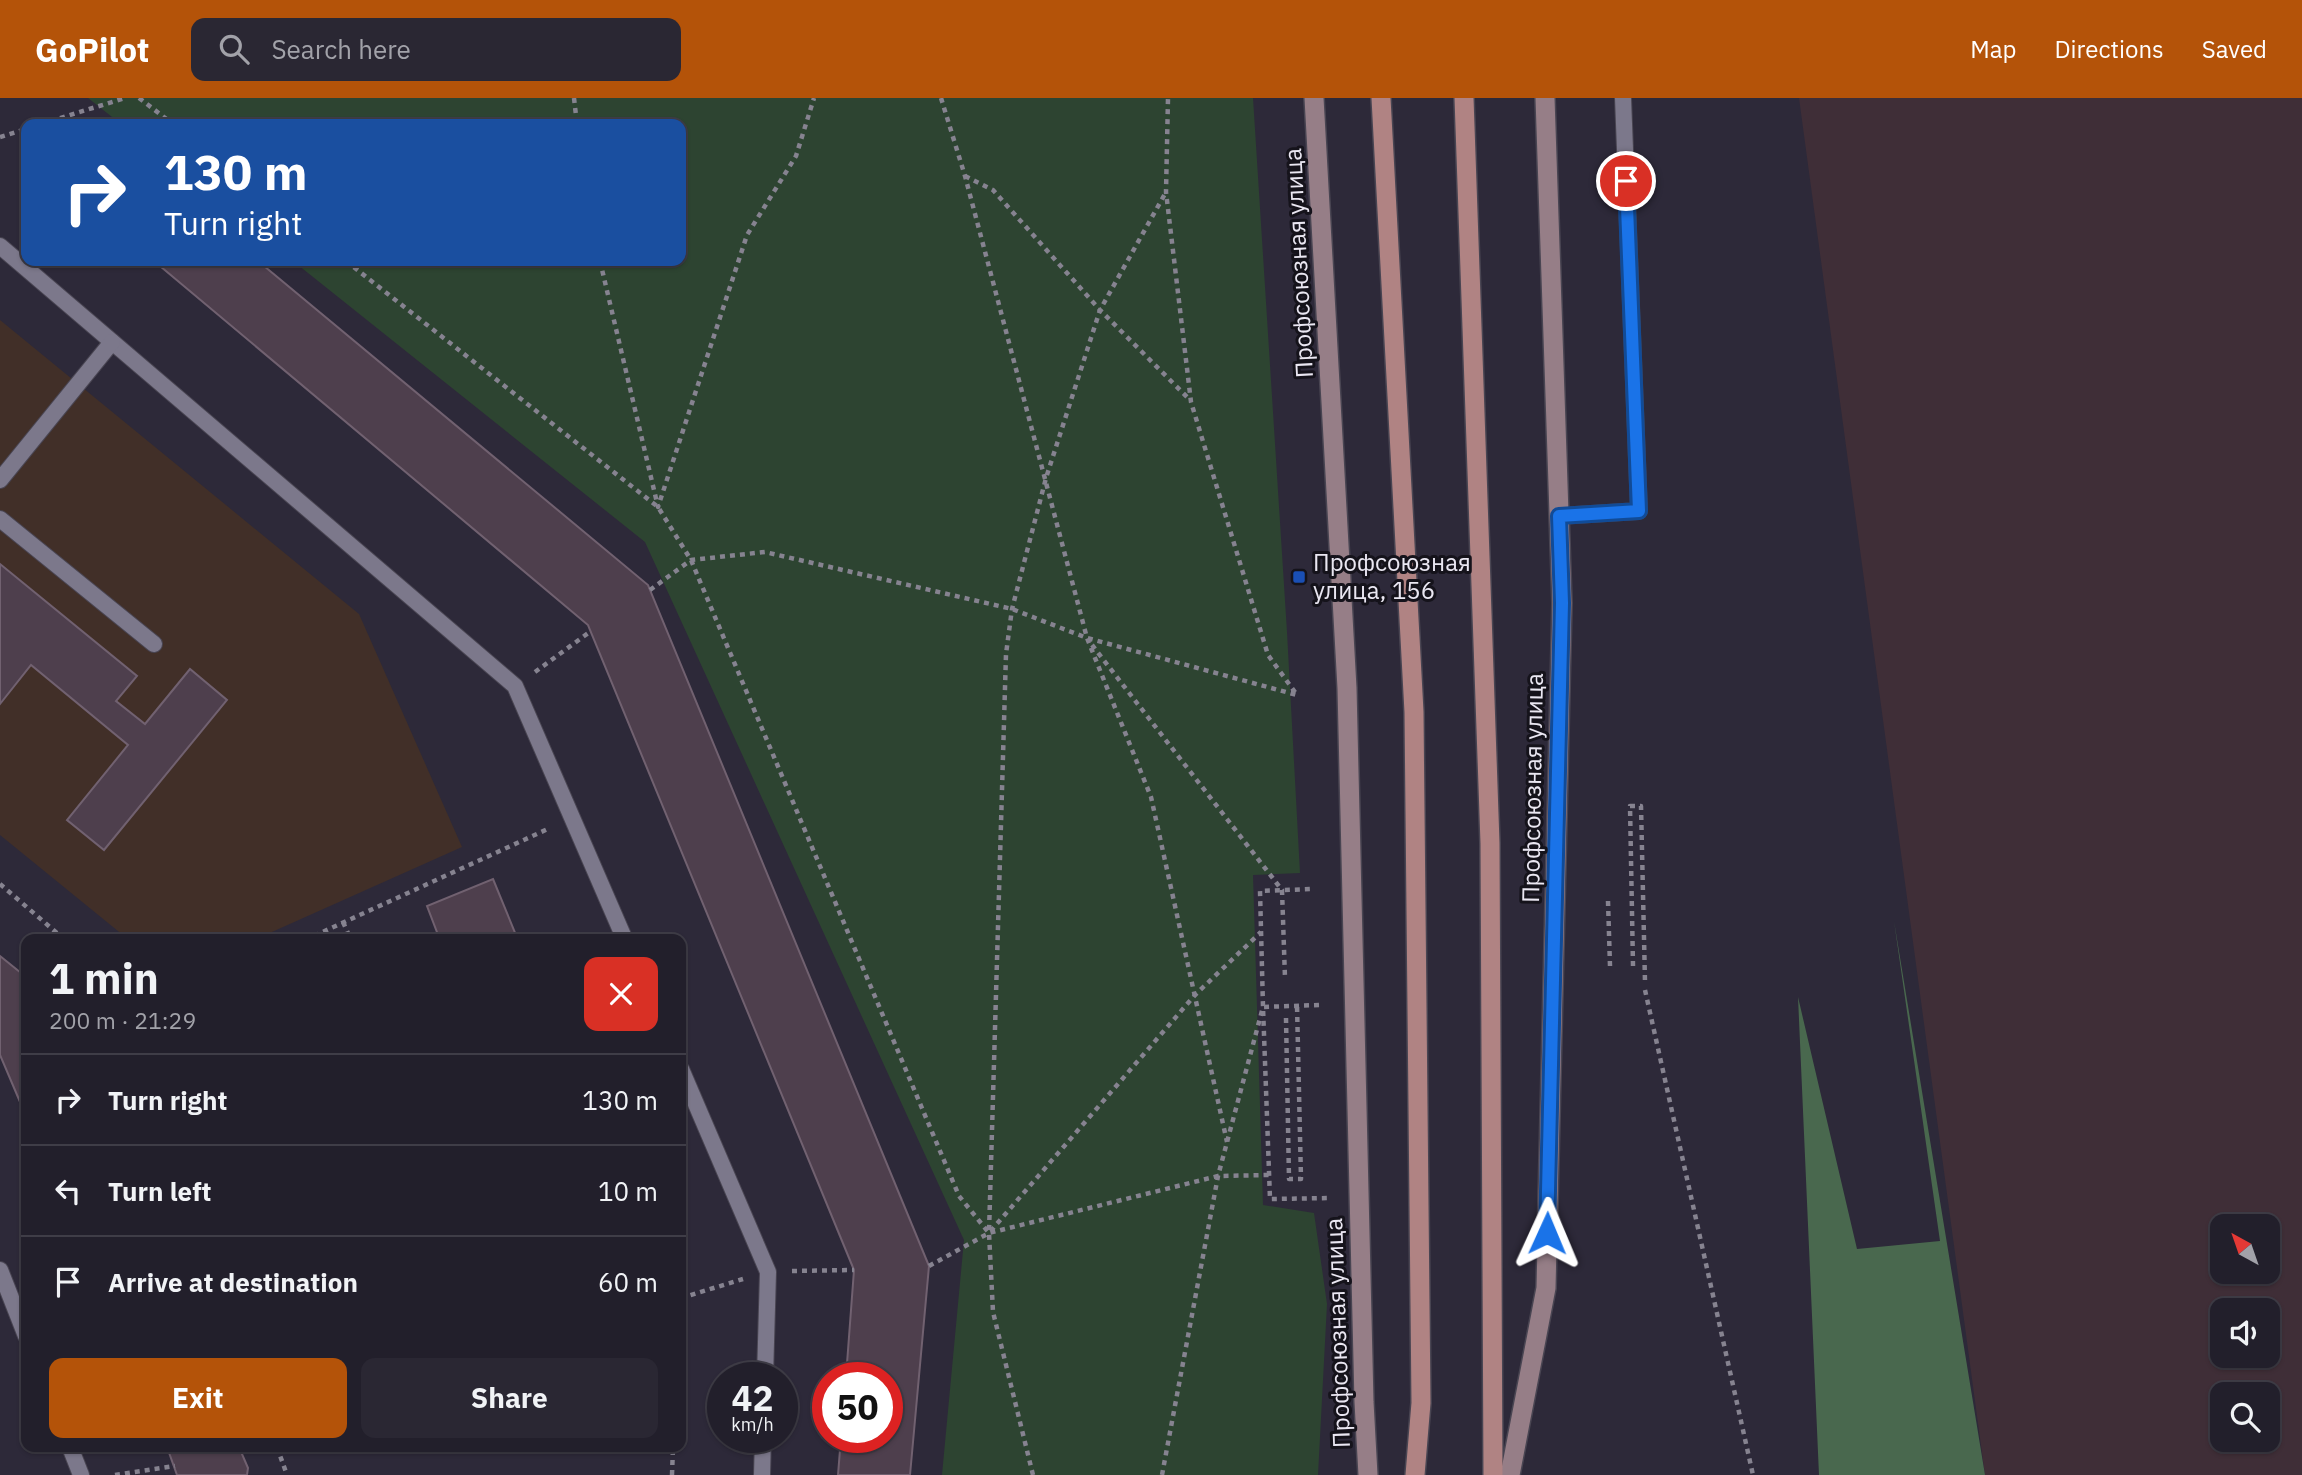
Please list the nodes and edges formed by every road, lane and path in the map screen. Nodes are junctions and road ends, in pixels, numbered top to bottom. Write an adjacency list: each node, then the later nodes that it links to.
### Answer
1 (125, 98): 12 (path)
2 (139, 98): 13 (path)
3 (574, 98): 14 (path)
4 (814, 98): 29 (path)
5 (941, 98): 17 (path)
6 (1168, 98): 18 (path)
7 (1314, 98): 85 (main road, Профсоюзная улица)
8 (1545, 98): 30 (main road, Профсоюзная улица)
9 (1623, 98): 30 (lane)
10 (1464, 101): 87 (main road, Профсоюзная улица)
11 (1382, 102): 86 (main road)
12 (57, 119)
13 (166, 119)
14 (576, 119)
15 (21, 131): 16 (path)
16 (0, 137)
17 (965, 176): 24 (path); 27 (path)
18 (1166, 192): 24 (path); 26 (path)
19 (0, 246): 20 (lane)
20 (21, 264)
21 (24, 266): 25 (lane)
22 (352, 266): 29 (path)
23 (601, 266): 29 (path)
24 (1100, 310): 26 (path); 27 (path)
25 (113, 342): 28 (lane); 38 (lane)
26 (1191, 402): 36 (path)
27 (1046, 478): 34 (path); 36 (path)
28 (0, 480)
29 (658, 507): 32 (path)
30 (1559, 516): 88 (main road, Профсоюзная улица)
31 (0, 519): 37 (lane)
32 (691, 561): 33 (path); 34 (path); 65 (path)
33 (650, 590)
34 (1012, 609): 36 (path); 65 (path)
35 (591, 631): 38 (path)
36 (1087, 638): 42 (path); 55 (path)
37 (154, 644)
38 (515, 686): 39 (lane)
39 (573, 817): 44 (path); 49 (lane)
40 (0, 884): 46 (path)
41 (1312, 889): 42 (path)
42 (1282, 890): 45 (path); 52 (path)
43 (1608, 901): 51 (path)
44 (343, 922): 47 (path); 48 (path)
45 (1261, 932): 55 (path); 58 (path)
46 (58, 934)
47 (318, 934)
48 (348, 934)
49 (622, 934)
50 (1633, 965): 53 (path)
51 (1610, 966)
52 (1285, 978)
53 (1645, 982)
54 (1645, 990): 89 (path)
55 (1195, 995): 61 (path); 65 (path)
56 (1297, 1005): 57 (path); 58 (path); 59 (path)
57 (1319, 1005)
58 (1263, 1007): 61 (path); 62 (path)
59 (1286, 1018)
60 (686, 1081): 69 (lane)
61 (1227, 1143): 63 (path)
62 (1270, 1175): 63 (path); 64 (path)
63 (1218, 1176): 65 (path); 84 (path)
64 (1330, 1198)
65 (989, 1233): 66 (path); 83 (path)
66 (929, 1266)
67 (0, 1270): 71 (lane)
68 (854, 1270): 69 (path)
69 (768, 1272): 70 (path); 72 (lane)
70 (686, 1297)
71 (21, 1323)
72 (765, 1362)
73 (72, 1452): 78 (lane)
74 (279, 1452): 80 (path)
75 (673, 1452): 81 (path)
76 (763, 1453): 82 (lane)
77 (175, 1466): 79 (path)
78 (81, 1475)
79 (116, 1475)
80 (287, 1475)
81 (672, 1475)
82 (762, 1475)
83 (1033, 1475)
84 (1162, 1475)
85 (1368, 1475)
86 (1415, 1475)
87 (1493, 1475)
88 (1510, 1475)
89 (1753, 1475)

